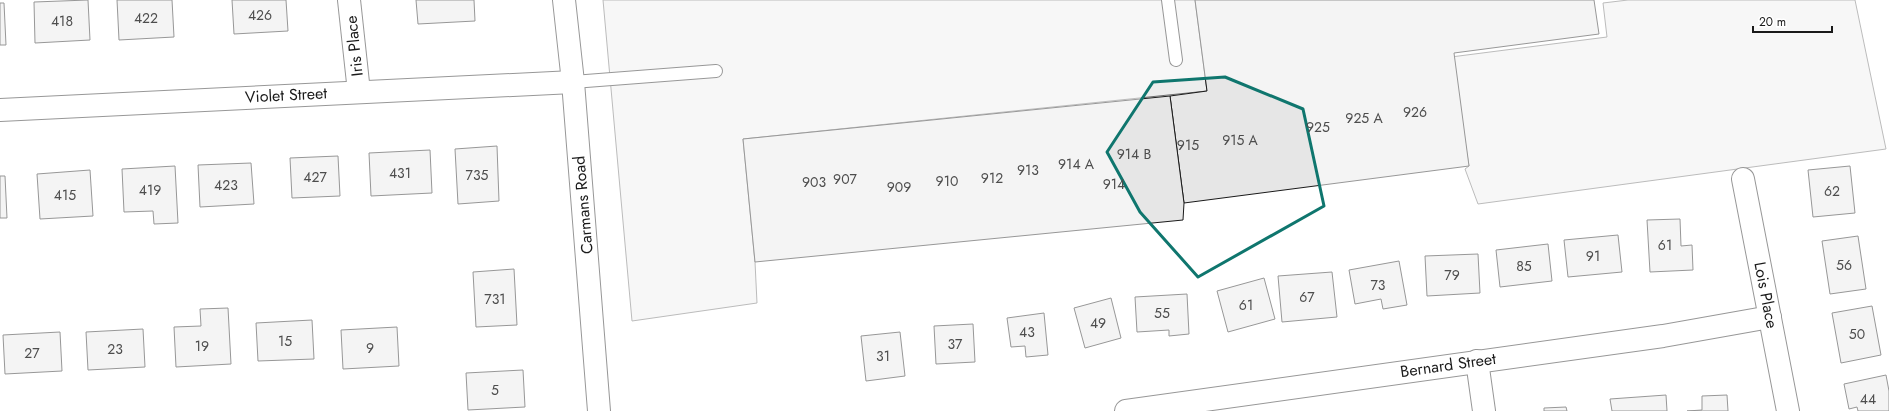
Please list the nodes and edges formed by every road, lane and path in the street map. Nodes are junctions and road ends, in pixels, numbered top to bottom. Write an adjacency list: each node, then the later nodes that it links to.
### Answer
1 (349, 0): 7 (street, Iris Place)
2 (564, 0): 6 (street, Carmans Road)
3 (1168, 0): 4 (lane)
4 (1176, 60)
5 (716, 71): 6 (lane)
6 (573, 82): 7 (street, Violet Street); 12 (street, Carmans Road)
7 (359, 92): 8 (street, Violet Street)
8 (0, 110)
9 (1743, 179): 10 (street, Lois Place)
10 (1770, 317): 11 (street, Bernard Street); 15 (street, Lois Place)
11 (1477, 361): 13 (street, Bernard Street); 14 (street)
12 (599, 411)
13 (1126, 411)
14 (1484, 411)
15 (1788, 411)

